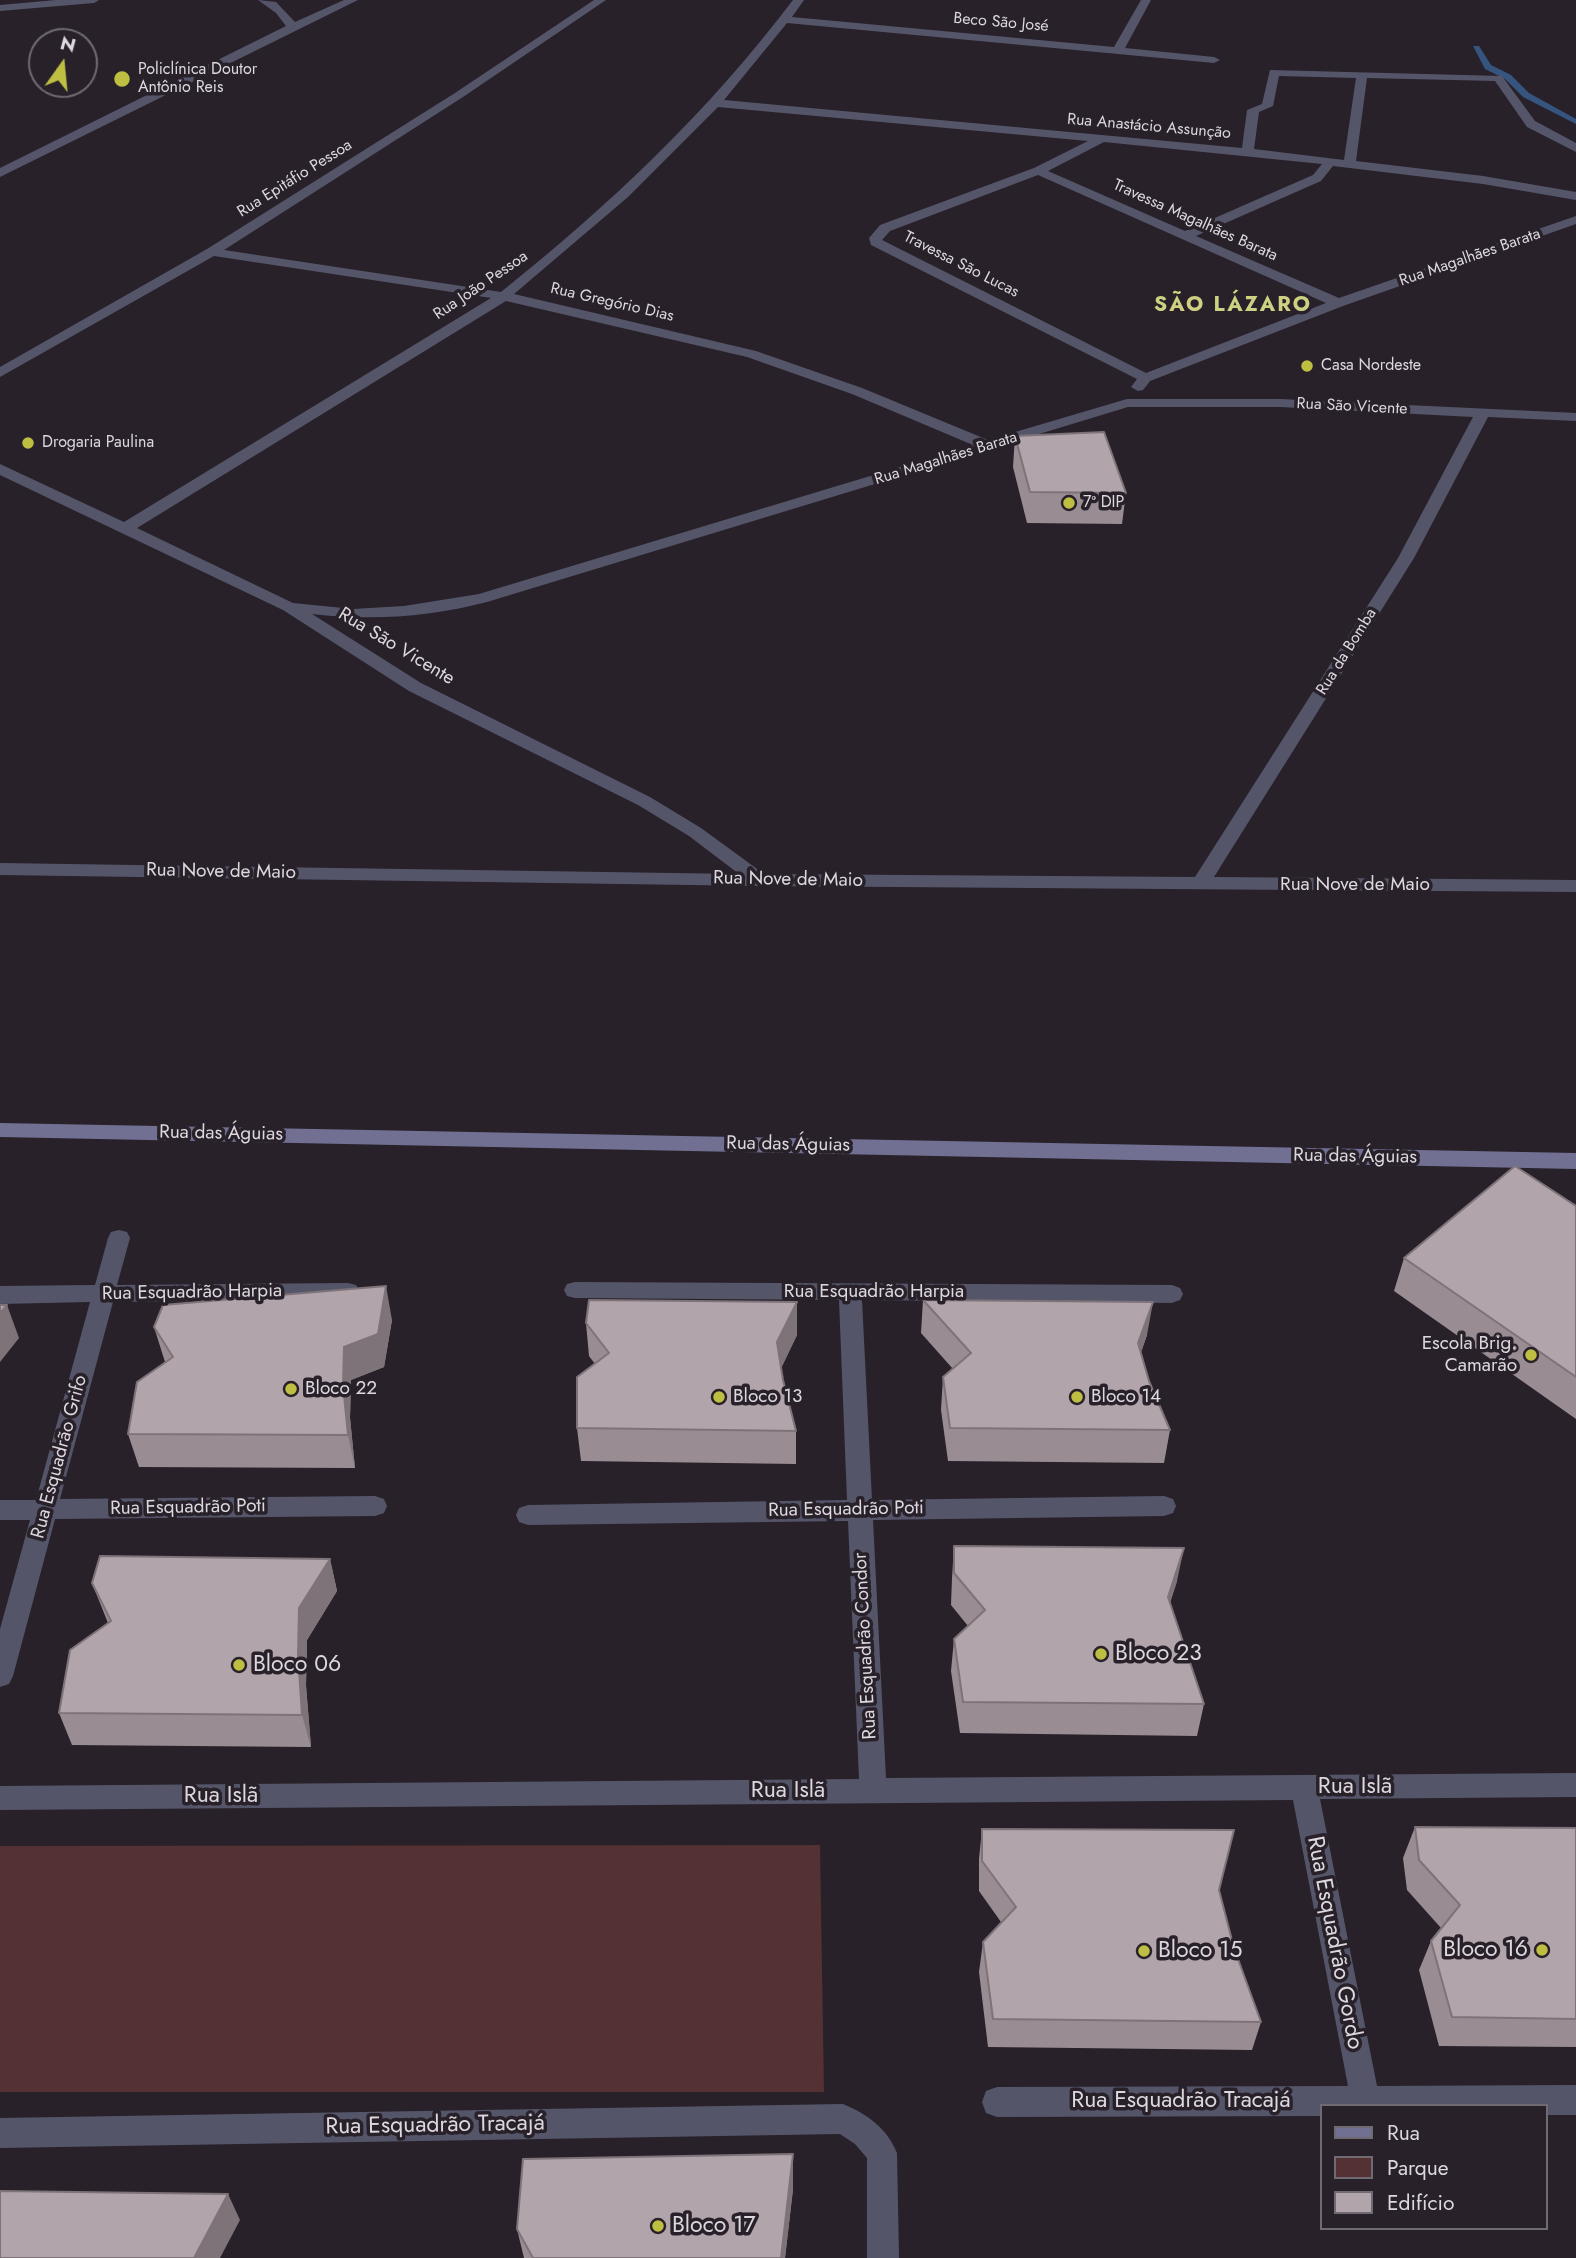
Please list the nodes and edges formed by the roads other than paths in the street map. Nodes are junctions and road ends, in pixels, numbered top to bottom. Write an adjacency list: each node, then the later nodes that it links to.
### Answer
1 (94, 0): 7 (street)
2 (263, 0): 9 (street)
3 (353, 0): 9 (street)
4 (601, 0): 24 (street, Rua Epitáfio Pessoa)
5 (799, 0): 8 (street, Rua João Pessoa)
6 (1146, 0): 10 (street)
7 (0, 8)
8 (785, 20): 10 (street, Beco São José); 13 (street, Rua João Pessoa)
9 (292, 27): 20 (street)
10 (1118, 50): 11 (street, Beco São José)
11 (1214, 60)
12 (1362, 76): 15 (street); 16 (street); 18 (street)
13 (717, 103): 14 (street, Rua Anastácio Assunção); 25 (street, Rua João Pessoa)
14 (1103, 138): 16 (street, Rua Anastácio Assunção); 19 (street, Travessa São Lucas)
15 (1576, 148)
16 (1248, 152): 17 (street, Rua Anastácio Assunção)
17 (1330, 162): 18 (street, Rua Anastácio Assunção); 23 (street)
18 (1350, 164): 21 (street, Rua Anastácio Assunção)
19 (1038, 172): 23 (street, Travessa Magalhães Barata); 28 (street, Travessa São Lucas)
20 (0, 173)
21 (1576, 195)
22 (1576, 220): 26 (street, Rua Magalhães Barata)
23 (1184, 236): 26 (street, Travessa Magalhães Barata)
24 (212, 252): 25 (street, Rua Gregório Dias); 27 (street, Rua Epitáfio Pessoa)
25 (504, 296): 32 (street, Rua Gregório Dias); 34 (street, Rua João Pessoa)
26 (1338, 303): 28 (street, Rua Magalhães Barata)
27 (0, 373)
28 (1144, 377): 29 (street)
29 (1127, 403): 30 (street, Rua São Vicente); 32 (street, Rua Magalhães Barata)
30 (1482, 414): 31 (street, Rua São Vicente); 38 (street, Rua da Bomba)
31 (1576, 417)
32 (989, 446): 35 (street, Rua Magalhães Barata)
33 (0, 469): 34 (street, Rua São Vicente)
34 (124, 530): 35 (street, Rua São Vicente)
35 (289, 607): 37 (street, Rua São Vicente)
36 (0, 869): 37 (street, Rua Nove de Maio)
37 (760, 880): 38 (street, Rua Nove de Maio)
38 (1200, 884): 39 (street, Rua Nove de Maio)
39 (1576, 886)
40 (0, 1130): 41 (street, Rua das Águias)
41 (1576, 1161)
42 (119, 1238): 48 (street, Rua Esquadrão Grifo)
43 (575, 1290): 45 (street, Rua Esquadrão Harpia)
44 (369, 1291): 48 (street, Rua Esquadrão Harpia)
45 (850, 1292): 46 (street, Rua Esquadrão Harpia); 53 (street, Rua Esquadrão Condor)
46 (1172, 1294)
47 (0, 1295): 48 (street, Rua Esquadrão Harpia)
48 (103, 1295): 51 (street, Rua Esquadrão Grifo)
49 (375, 1506): 51 (street, Rua Esquadrão Poti)
50 (1164, 1506): 53 (street, Rua Esquadrão Poti)
51 (46, 1509): 52 (street, Rua Esquadrão Poti); 55 (street, Rua Esquadrão Grifo)
52 (0, 1510)
53 (860, 1510): 54 (street, Rua Esquadrão Poti); 58 (street, Rua Esquadrão Condor)
54 (528, 1515)
55 (0, 1676)
56 (1576, 1785): 57 (street, Rua Islã)
57 (1304, 1787): 58 (street, Rua Islã); 60 (street, Rua Esquadrão Gordo)
58 (873, 1790): 59 (street, Rua Islã)
59 (0, 1798)
60 (1365, 2099): 61 (street, Rua Esquadrão Tracajá); 62 (street, Rua Esquadrão Tracajá)
61 (1576, 2100)
62 (997, 2102)
63 (0, 2133): 64 (street, Rua Esquadrão Tracajá)
64 (883, 2258)

